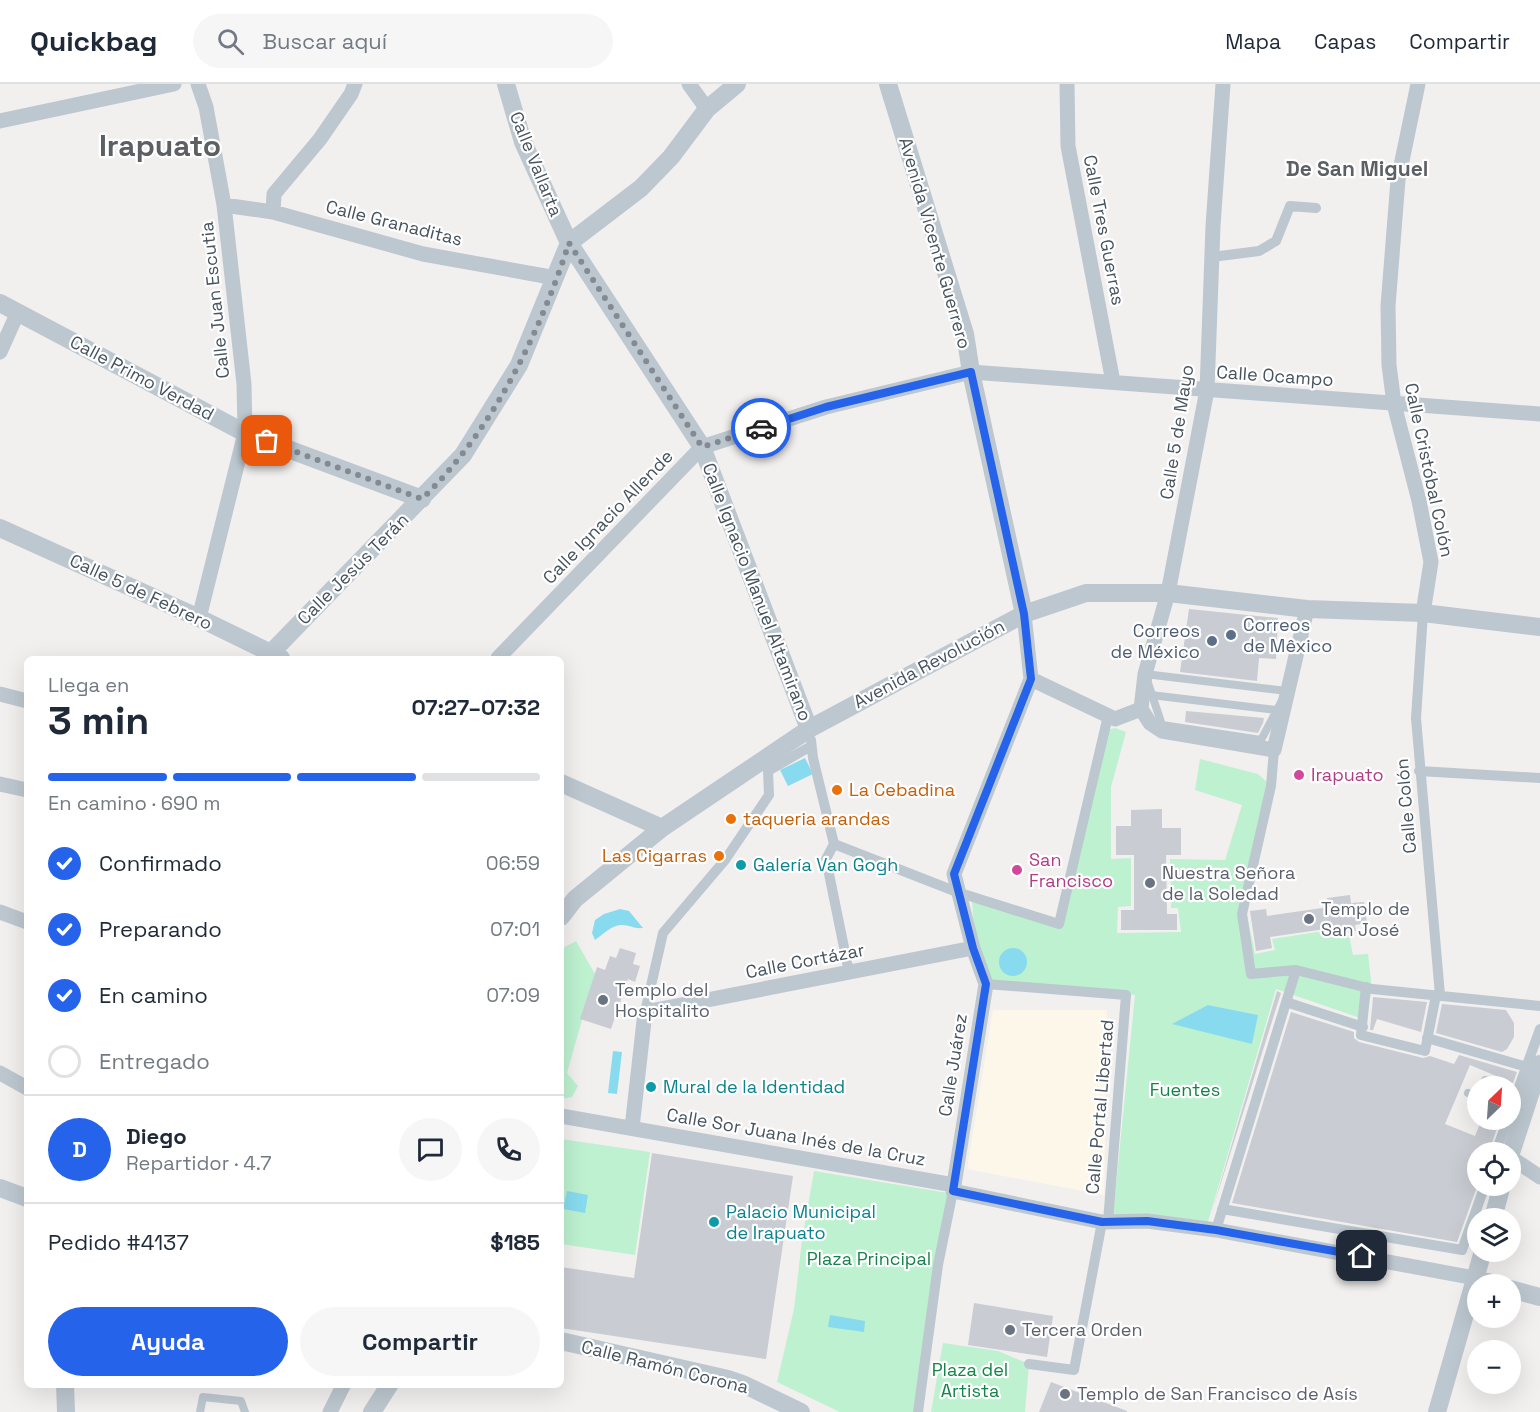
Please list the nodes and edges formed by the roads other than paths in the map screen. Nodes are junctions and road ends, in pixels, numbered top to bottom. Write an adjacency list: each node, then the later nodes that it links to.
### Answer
1 (174, 84): 12 (street)
2 (198, 84): 13 (street, Calle Juan Escutia)
3 (355, 84): 15 (street)
4 (506, 84): 16 (street, Calle Vallarta)
5 (688, 84): 11 (street)
6 (737, 84): 11 (street)
7 (888, 84): 22 (street, Avenida Vicente Guerrero)
8 (1067, 84): 23 (street, Calle Tres Guerras)
9 (1224, 84): 17 (street, Calle 5 de Mayo)
10 (1418, 84): 25 (street, Calle Cristóbal Colón)
11 (707, 109): 16 (street)
12 (0, 121)
13 (224, 205): 15 (street, Calle Granaditas); 27 (street, Calle Juan Escutia)
14 (1316, 208): 17 (street)
15 (273, 212): 18 (street, Calle Granaditas)
16 (569, 243): 18 (street, Calle Jesús Terán); 28 (street, Calle Ignacio Manuel Altamirano)
17 (1212, 257): 24 (street, Calle 5 de Mayo)
18 (556, 278): 29 (street, Calle Jesús Terán)
19 (0, 303): 20 (street, Calle Primo Verdad)
20 (18, 312): 21 (street); 27 (street, Calle Primo Verdad)
21 (0, 352)
22 (971, 372): 23 (street, Calle Ocampo); 28 (street, Calle Ignacio Allende); 34 (street, Avenida Vicente Guerrero)
23 (1113, 382): 24 (street, Calle Ocampo)
24 (1207, 390): 25 (street, Calle Ocampo); 31 (street, Calle 5 de Mayo)
25 (1394, 404): 26 (street, Calle Ocampo); 33 (street, Calle Cristóbal Colón)
26 (1540, 414)
27 (245, 433): 29 (street, Calle Primo Verdad); 35 (street, Calle Juan Escutia)
28 (702, 447): 39 (street, Calle Ignacio Allende); 49 (street, Calle Ignacio Manuel Altamirano)
29 (422, 499): 38 (street, Calle Jesús Terán)
30 (0, 528): 35 (street, Calle 5 de Febrero)
31 (1168, 593): 32 (street, Avenida Revolución); 34 (street, Avenida Revolución); 40 (street, Calle 5 de Mayo)
32 (1307, 609): 33 (street, Avenida Revolución); 42 (street)
33 (1423, 613): 36 (street, Avenida Revolución); 51 (street, Calle Colón)
34 (1024, 614): 41 (street); 49 (street, Avenida Revolución)
35 (199, 618): 37 (street, Calle 5 de Febrero)
36 (1540, 627)
37 (270, 656)
38 (273, 656)
39 (500, 656)
40 (1145, 674): 42 (lane); 44 (lane); 46 (street, Calle 5 de Mayo)
41 (1031, 679): 48 (street); 58 (street, Calle Juárez)
42 (1287, 691): 47 (lane); 50 (street)
43 (0, 694): 45 (street)
44 (1151, 695): 47 (lane); 47 (lane)
45 (24, 700)
46 (1141, 709): 48 (street); 50 (street)
47 (1276, 710)
48 (1108, 716): 58 (street)
49 (810, 738): 56 (street, Avenida Revolución); 57 (street); 70 (street)
50 (1274, 750): 63 (street)
51 (1419, 771): 52 (street); 67 (street, Calle Colón)
52 (1540, 778)
53 (0, 784): 55 (street)
54 (564, 784): 56 (street)
55 (24, 789)
56 (662, 828): 60 (street, Avenida Revolución)
57 (834, 844): 58 (street); 64 (street)
58 (957, 892): 62 (street, Calle Juárez)
59 (0, 912): 61 (street)
60 (564, 913)
61 (24, 921)
62 (973, 948): 64 (street, Calle Cortázar); 65 (street, Calle Juárez)
63 (1296, 970): 66 (street); 68 (street)
64 (849, 972): 70 (street, Calle Cortázar)
65 (986, 984): 83 (street, Calle Juárez); 87 (street, Calle Portal Libertad)
66 (1366, 987): 67 (street); 71 (street)
67 (1438, 995): 69 (street); 73 (street, Calle Colón)
68 (1286, 1002): 71 (street); 86 (street)
69 (1540, 1006)
70 (645, 1012): 79 (street)
71 (1363, 1027): 73 (street)
72 (1540, 1029): 74 (street)
73 (1427, 1038): 74 (street)
74 (1533, 1066): 77 (street)
75 (0, 1073): 76 (street)
76 (24, 1086)
77 (1521, 1089)
78 (564, 1117): 79 (street, Calle Sor Juana Inés de la Cruz)
79 (632, 1128): 83 (street, Calle Sor Juana Inés de la Cruz)
80 (1521, 1164): 81 (street)
81 (1540, 1177)
82 (0, 1188): 85 (street)
83 (953, 1188): 87 (street, Calle Sor Juana Inés de la Cruz); 105 (street)
84 (1481, 1196): 86 (street)
85 (24, 1197)
86 (1222, 1209): 88 (street)
87 (1105, 1222): 88 (street, Calle Sor Juana Inés de la Cruz); 94 (street, Calle Portal Libertad)
88 (1216, 1230): 89 (street, Calle Sor Juana Inés de la Cruz)
89 (1467, 1277)
90 (1521, 1291): 91 (street)
91 (1540, 1297)
92 (1467, 1306): 106 (street)
93 (564, 1342): 98 (street, Calle Ramón Corona)
94 (1029, 1364)
95 (65, 1388): 99 (street)
96 (342, 1388): 102 (street)
97 (387, 1388): 103 (street)
98 (769, 1406): 104 (street, Calle Ramón Corona)
99 (66, 1412)
100 (200, 1412): 101 (lane)
101 (245, 1412)
102 (330, 1412)
103 (372, 1412)
104 (801, 1412)
105 (918, 1412)
106 (1437, 1412)

